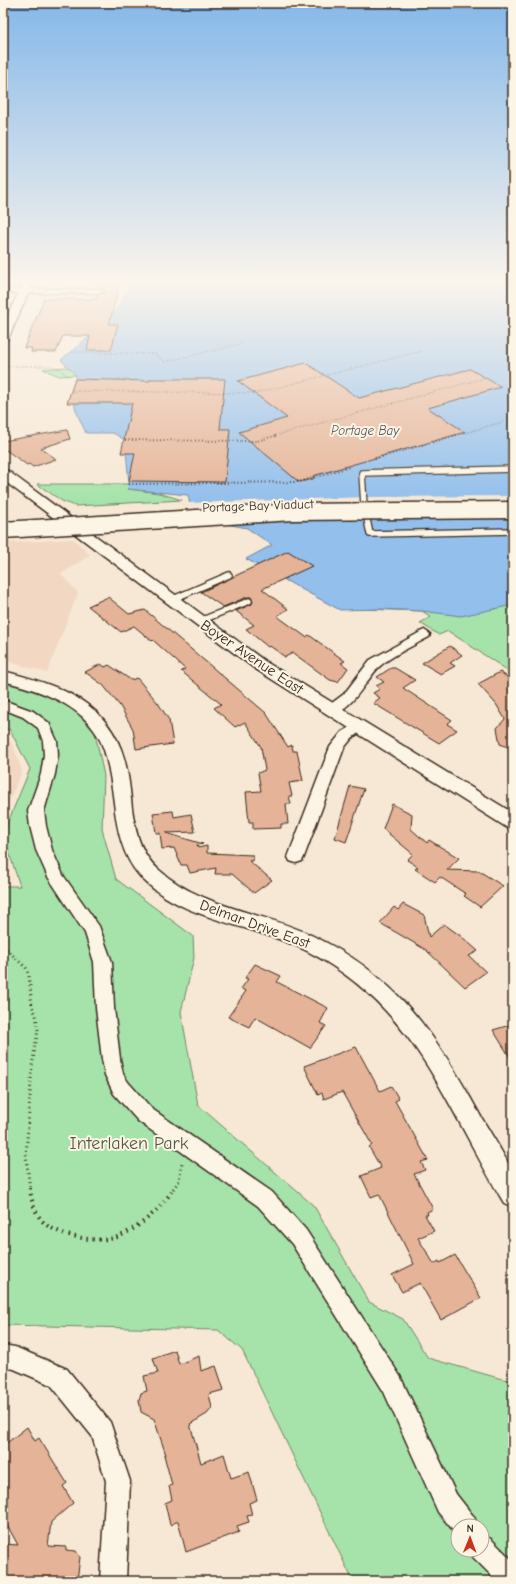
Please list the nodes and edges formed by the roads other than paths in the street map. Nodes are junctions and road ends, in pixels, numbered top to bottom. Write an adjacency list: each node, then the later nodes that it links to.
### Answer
1 (513, 469): 7 (lane)
2 (3, 474): 9 (street, Boyer Avenue East)
3 (513, 501): 5 (highway, Portage Bay Viaduct)
4 (513, 510): 6 (highway, bridge)
5 (3, 520)
6 (3, 530)
7 (513, 532)
8 (229, 575): 9 (lane)
9 (171, 600): 11 (street, Boyer Avenue East)
10 (249, 601): 11 (lane)
11 (200, 621): 15 (street, Boyer Avenue East)
12 (424, 634): 15 (street)
13 (3, 676): 19 (street, Delmar Drive East)
14 (3, 704): 21 (street)
15 (331, 708): 16 (street, Boyer Avenue East)
16 (359, 726): 17 (street, Boyer Avenue East); 18 (street)
17 (513, 822)
18 (296, 857)
19 (513, 1195)
20 (3, 1356): 24 (street)
21 (459, 1518)
22 (490, 1556): 23 (street)
23 (513, 1579)
24 (113, 1581)

